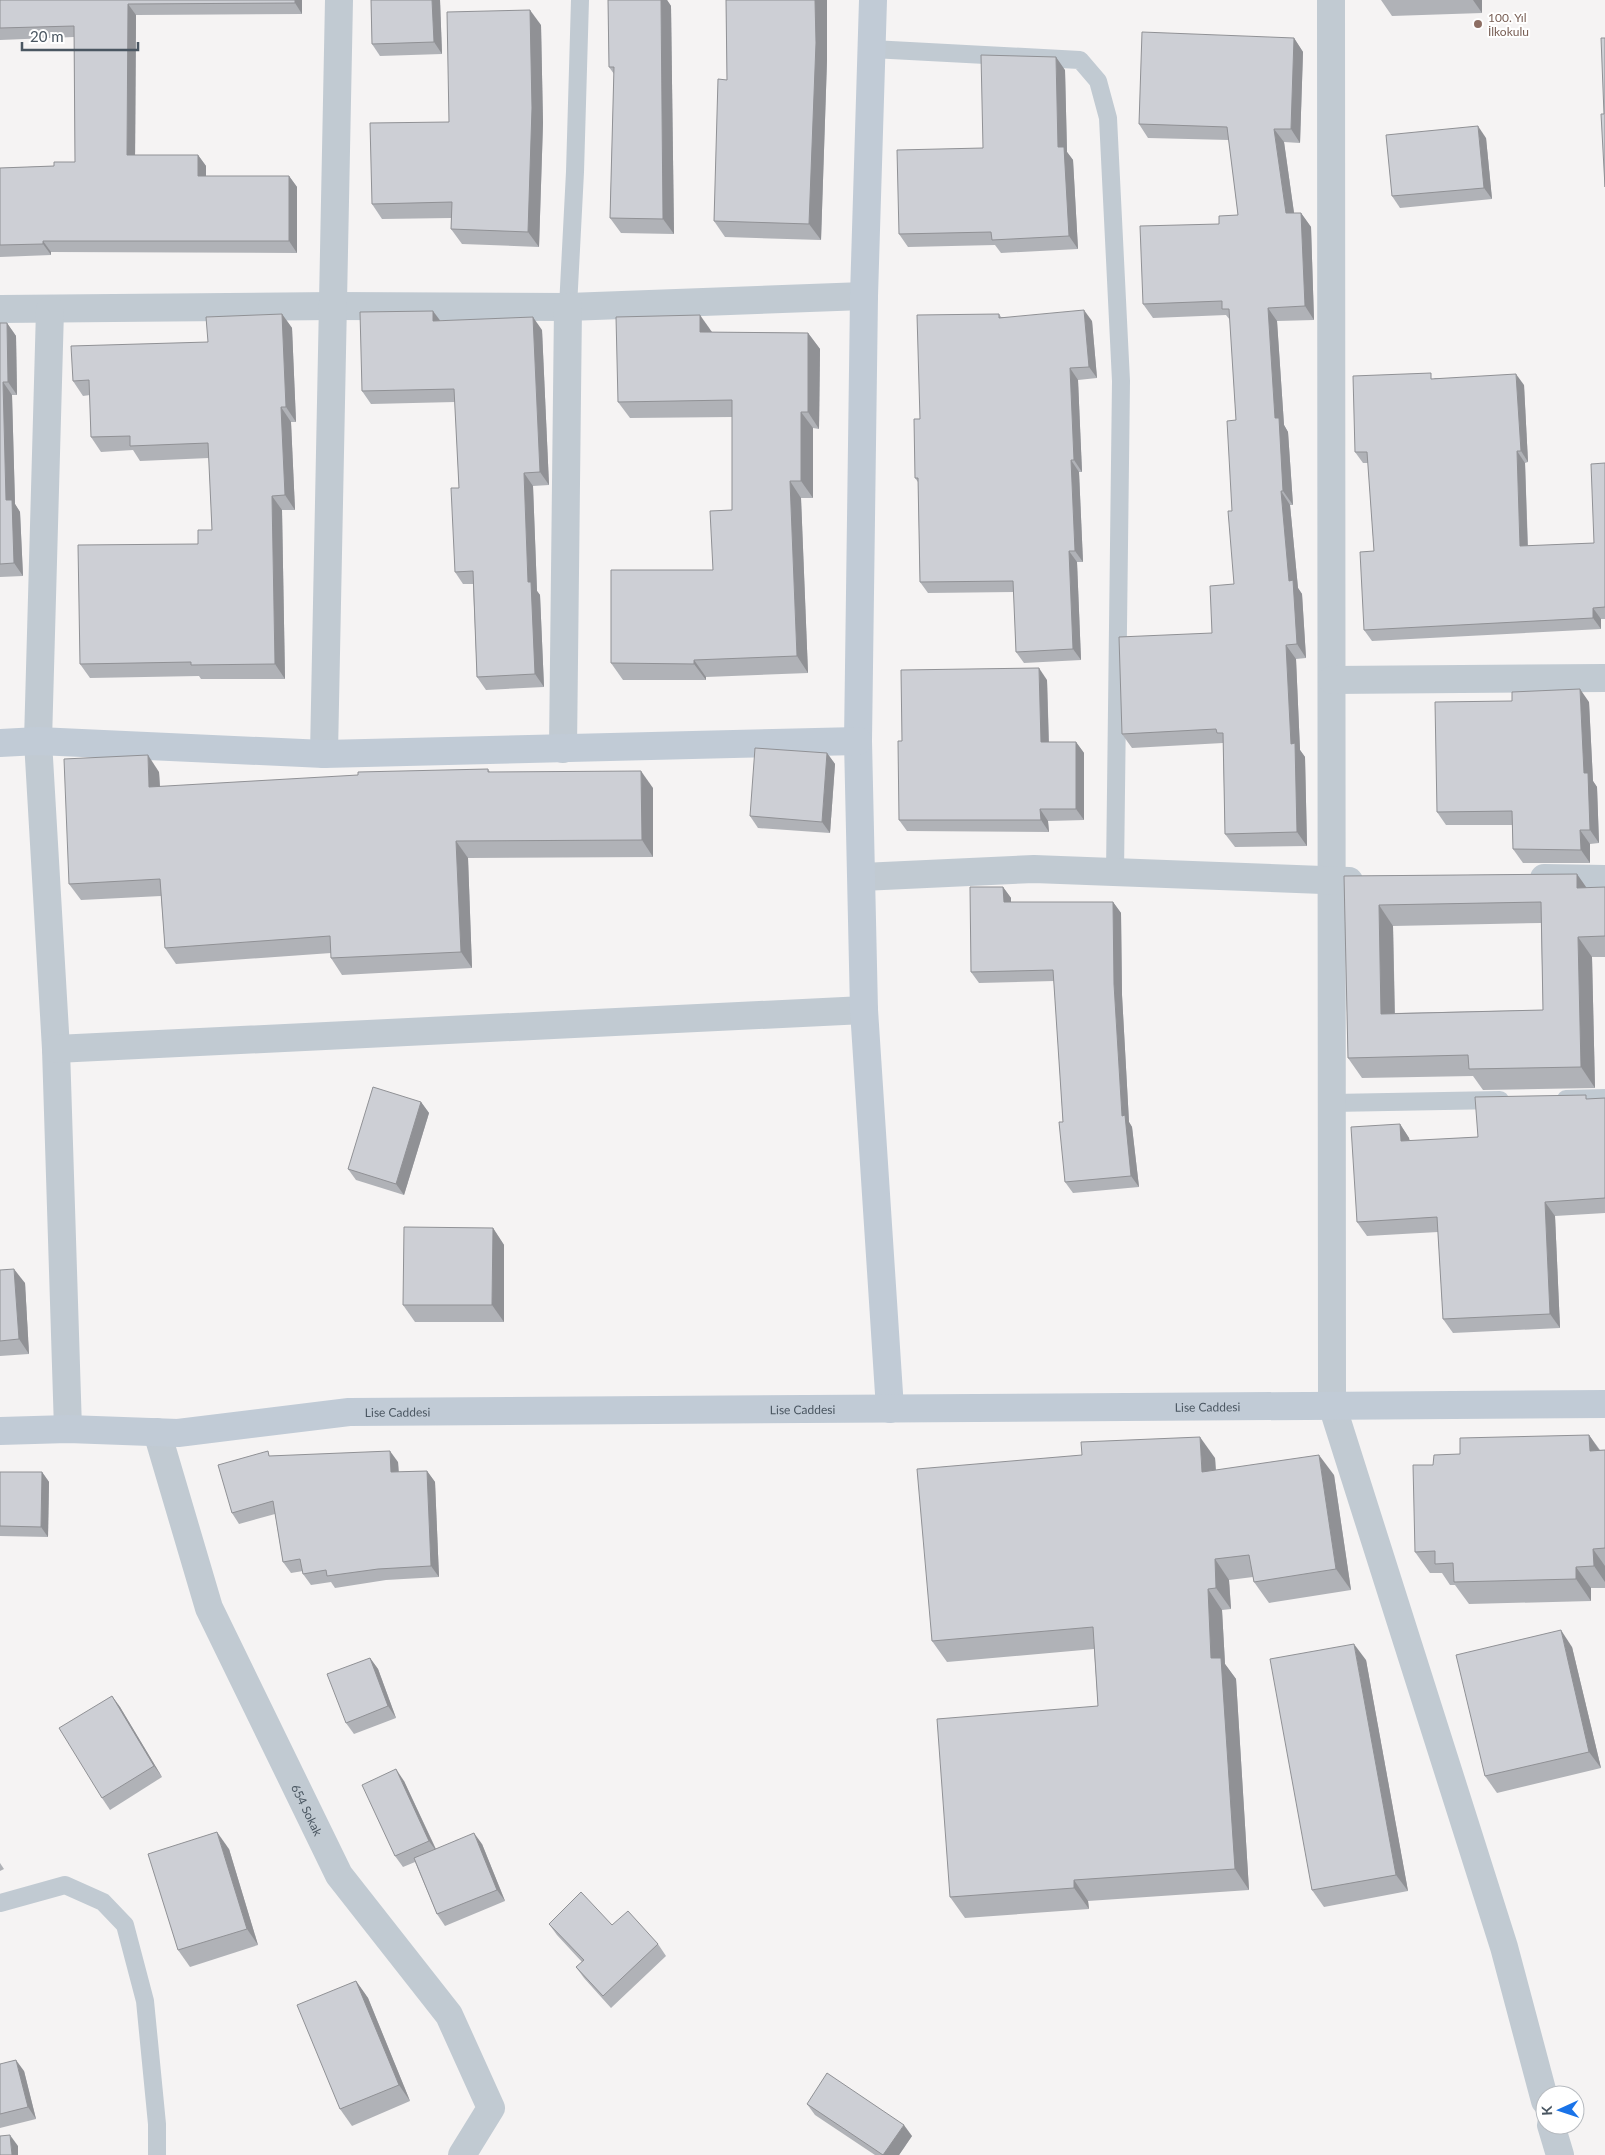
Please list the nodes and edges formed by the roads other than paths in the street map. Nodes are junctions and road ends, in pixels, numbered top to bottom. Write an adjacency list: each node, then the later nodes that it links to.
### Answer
1 (339, 0): 7 (street)
2 (580, 0): 8 (lane)
3 (873, 0): 5 (street)
4 (1331, 0): 12 (street)
5 (872, 49): 6 (street); 18 (lane)
6 (864, 296): 8 (street); 14 (street)
7 (334, 306): 8 (street); 10 (street); 17 (street)
8 (568, 307): 16 (street)
9 (0, 309): 10 (street)
10 (50, 310): 13 (street)
11 (1605, 678): 12 (street)
12 (1332, 680): 23 (street)
13 (38, 741): 15 (street); 17 (street); 25 (street)
14 (858, 741): 16 (street); 19 (street)
15 (0, 743)
16 (563, 749): 17 (street)
17 (324, 754)
18 (1115, 872): 19 (street); 23 (street)
19 (862, 877): 24 (street)
20 (1518, 878): 21 (street)
21 (1605, 879)
22 (1371, 880): 23 (street)
23 (1331, 881): 29 (street)
24 (864, 1010): 25 (street); 32 (street)
25 (56, 1048): 33 (street)
26 (1605, 1098): 27 (lane)
27 (1546, 1099)
28 (1517, 1100): 29 (lane)
29 (1332, 1103): 31 (street)
30 (1605, 1404): 31 (street, Lise Caddesi)
31 (1332, 1405): 32 (street, Lise Caddesi); 37 (street)
32 (890, 1409): 35 (street, Lise Caddesi)
33 (68, 1429): 34 (street, Lise Caddesi); 35 (street, Lise Caddesi)
34 (0, 1431)
35 (157, 1432): 40 (street, 654 Sokak)
36 (0, 1903): 39 (lane)
37 (1541, 2085)
38 (1555, 2135): 41 (street)
39 (157, 2155)
40 (462, 2155)
41 (1560, 2155)

